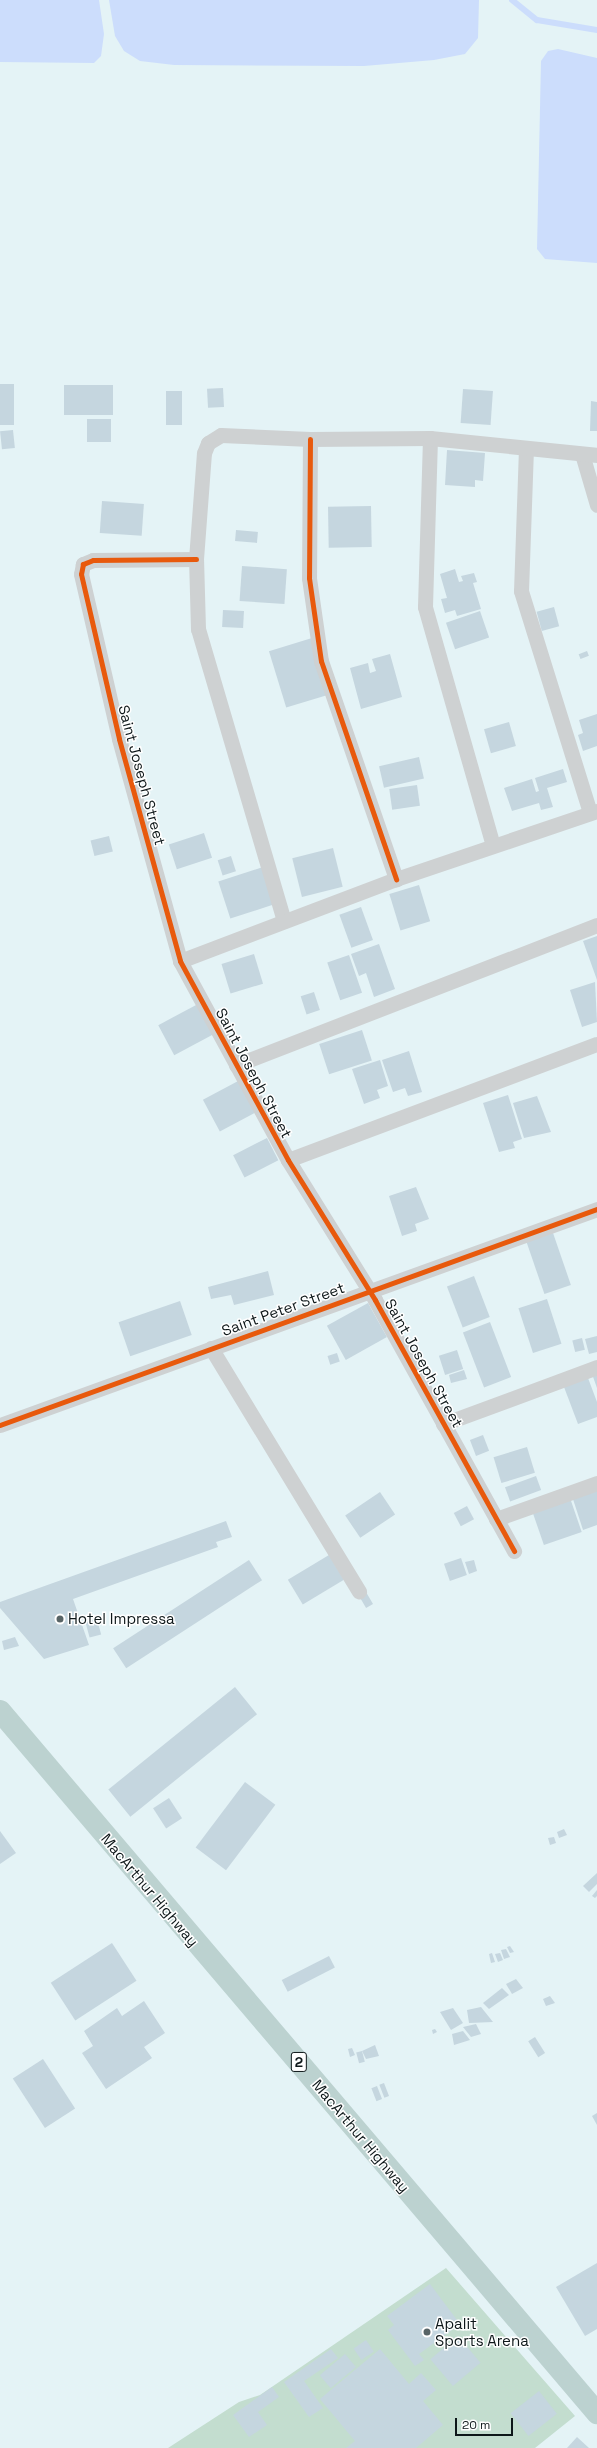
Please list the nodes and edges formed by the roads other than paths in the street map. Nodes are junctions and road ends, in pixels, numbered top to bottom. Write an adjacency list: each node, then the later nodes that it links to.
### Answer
1 (430, 438): 2 (street); 3 (street); 9 (street)
2 (310, 439): 7 (street); 10 (street)
3 (526, 448): 4 (street); 8 (street)
4 (582, 454): 5 (street); 6 (street)
5 (597, 455)
6 (597, 505)
7 (196, 559): 11 (street); 13 (street, Saint Joseph Street)
8 (593, 812): 9 (street)
9 (493, 845): 10 (street)
10 (396, 879): 11 (street)
11 (284, 921): 13 (street)
12 (597, 925): 15 (street)
13 (180, 961): 15 (street, Saint Joseph Street)
14 (597, 1044): 16 (street)
15 (236, 1065): 16 (street, Saint Joseph Street)
16 (288, 1160): 18 (street, Saint Joseph Street)
17 (597, 1209): 18 (street, Saint Peter Street)
18 (370, 1291): 19 (street, Saint Peter Street); 21 (street, Saint Joseph Street)
19 (211, 1348): 22 (street, Saint Peter Street); 26 (street)
20 (597, 1367): 21 (street)
21 (443, 1424): 24 (street, Saint Joseph Street)
22 (0, 1425)
23 (597, 1483): 24 (street)
24 (496, 1519): 25 (street, Saint Joseph Street)
25 (514, 1551)
26 (358, 1591)
27 (0, 1711): 28 (highway, MacArthur Highway / 2)
28 (597, 2413)

